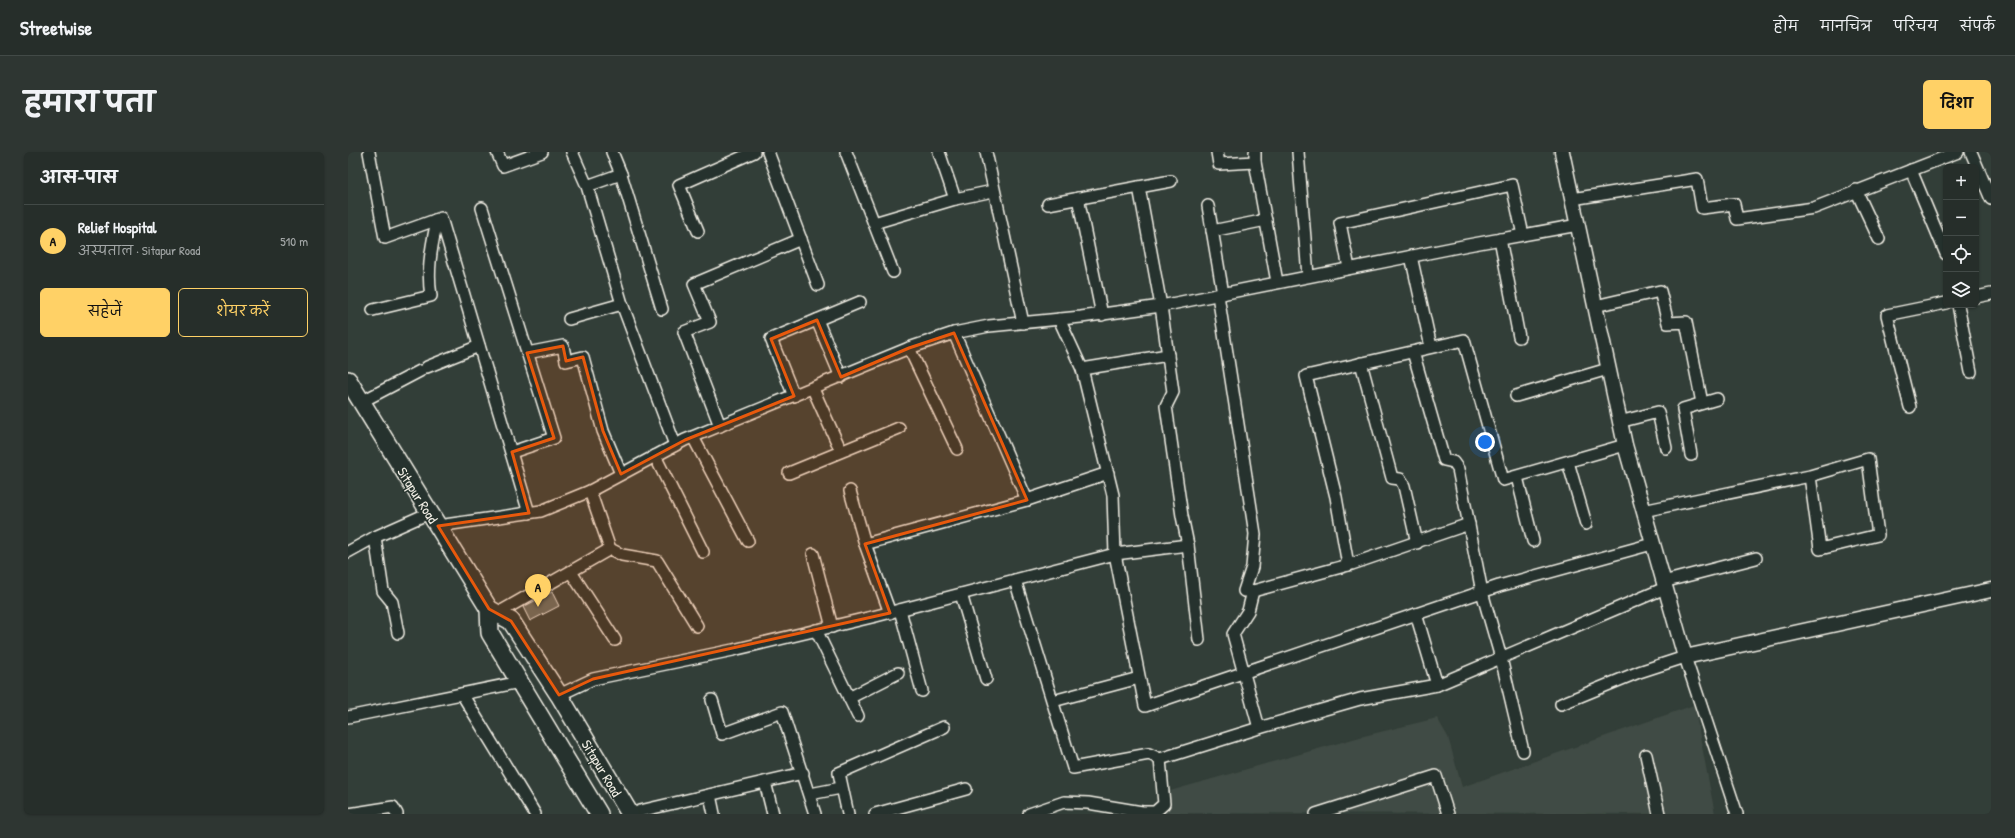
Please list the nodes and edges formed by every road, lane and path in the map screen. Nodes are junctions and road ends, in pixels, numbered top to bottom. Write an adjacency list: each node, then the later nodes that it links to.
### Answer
1 (369, 152): 31 (street)
2 (497, 152): 3 (street)
3 (542, 152)
4 (572, 152): 20 (street)
5 (612, 152): 18 (street)
6 (754, 152): 35 (street)
7 (768, 152): 38 (street)
8 (846, 152): 33 (street)
9 (939, 152): 25 (street)
10 (986, 152): 23 (street)
11 (1217, 152): 16 (street)
12 (1298, 152): 45 (street)
13 (1562, 152): 26 (street)
14 (1958, 152): 17 (street)
15 (1971, 152): 27 (street)
16 (1255, 157): 32 (street)
17 (1911, 170): 22 (street); 41 (street)
18 (621, 174): 20 (street); 57 (street)
19 (1171, 181): 21 (street)
20 (587, 186): 52 (street)
21 (1139, 187): 24 (street); 54 (street)
22 (1856, 190): 26 (street); 40 (street)
23 (993, 191): 25 (street); 63 (street)
24 (1078, 198): 28 (street); 59 (street)
25 (955, 199): 33 (street)
26 (1572, 199): 34 (street)
27 (1991, 199)
28 (1048, 204)
29 (1208, 206): 36 (street)
30 (482, 208): 70 (street)
31 (435, 220): 58 (street); 66 (street)
32 (1266, 220): 36 (street); 46 (street)
33 (874, 223): 44 (street)
34 (1578, 225): 37 (street); 55 (street)
35 (698, 231)
36 (1212, 231): 48 (street)
37 (1523, 235): 39 (street); 43 (street)
38 (801, 239): 47 (street); 86 (street)
39 (1500, 239): 42 (street); 65 (street)
40 (1879, 239)
41 (1943, 247)
42 (1411, 256): 43 (street); 67 (street)
43 (1349, 268): 45 (street)
44 (893, 272)
45 (1308, 276): 46 (street)
46 (1277, 282): 48 (street)
47 (818, 286)
48 (1221, 294): 54 (street); 129 (street)
49 (1991, 294): 50 (street)
50 (1979, 296)
51 (860, 302): 61 (street)
52 (622, 304): 60 (street); 89 (street)
53 (1943, 304): 84 (street)
54 (1161, 306): 59 (street); 71 (street)
55 (1594, 306): 74 (street); 83 (street)
56 (1959, 308): 75 (street)
57 (662, 309)
58 (373, 310)
59 (1102, 315): 62 (street)
60 (569, 319)
61 (817, 320): 76 (street); 79 (street)
62 (1060, 320): 63 (street); 73 (street)
63 (1023, 323): 64 (street)
64 (954, 334): 68 (street); 105 (street)
65 (1519, 337)
66 (479, 346): 82 (street); 94 (street)
67 (1431, 347): 69 (street); 102 (street)
68 (909, 348): 76 (street); 92 (street)
69 (1414, 352): 72 (street); 109 (street)
70 (527, 353): 94 (street); 100 (street)
71 (1168, 355): 73 (street); 117 (street)
72 (1361, 363): 114 (street); 124 (street)
73 (1082, 369): 99 (street)
74 (1608, 369): 80 (street); 85 (street)
75 (1971, 372)
76 (841, 377): 78 (street)
77 (348, 380): 82 (main road, Sitapur Road)
78 (813, 388): 79 (street); 93 (street)
79 (794, 396): 86 (street)
80 (1516, 396)
81 (1717, 399): 83 (street)
82 (362, 402): 108 (main road, Sitapur Road)
83 (1702, 403): 95 (street)
84 (1910, 407)
85 (1619, 422): 90 (street); 91 (street)
86 (720, 426): 88 (street)
87 (899, 428): 93 (street)
88 (693, 437): 89 (street); 112 (street)
89 (675, 445): 96 (street)
90 (1625, 445): 97 (street); 106 (street)
91 (1666, 448)
92 (957, 449)
93 (841, 451): 98 (street)
94 (512, 452): 107 (street)
95 (1691, 455)
96 (655, 456): 100 (street); 120 (street)
97 (1568, 462): 102 (street); 110 (street)
98 (789, 473)
99 (1108, 473): 105 (street); 122 (street)
100 (621, 474): 103 (street)
101 (1810, 476): 101 (street); 106 (street)
102 (1517, 477): 113 (street)
103 (590, 491): 107 (street); 118 (street)
104 (850, 491): 115 (street)
105 (1027, 500): 115 (street)
106 (1643, 511): 116 (street)
107 (530, 513): 108 (street)
108 (433, 519): 111 (street); 132 (main road, Sitapur Road)
109 (1469, 524): 114 (street); 130 (street)
110 (1586, 524)
111 (375, 537): 119 (street); 138 (street)
112 (748, 541)
113 (1532, 541)
114 (1417, 543): 124 (street)
115 (864, 544): 133 (street)
116 (1652, 544): 127 (street); 130 (street)
117 (1188, 545): 122 (street); 140 (street)
118 (610, 549): 125 (street); 135 (street)
119 (348, 552)
120 (703, 552)
121 (813, 554): 136 (street)
122 (1115, 554): 126 (street); 145 (street)
123 (1756, 558): 127 (street)
124 (1348, 565): 129 (street)
125 (571, 572): 132 (street); 139 (street)
126 (1015, 580): 131 (street); 154 (street)
127 (1664, 585): 141 (street); 142 (street)
128 (1991, 590): 141 (street)
129 (1253, 591): 144 (street)
130 (1482, 592): 134 (street); 142 (street)
131 (961, 594): 133 (street); 146 (street)
132 (493, 611): 147 (main road, Sitapur Road); 151 (main road, Sitapur Road)
133 (895, 611): 136 (street); 149 (street)
134 (1416, 614): 144 (street); 148 (street)
135 (697, 626)
136 (832, 627): 137 (street)
137 (816, 630): 151 (street); 152 (street)
138 (398, 633)
139 (615, 640)
140 (1199, 640)
141 (1685, 657): 155 (street); 186 (street)
142 (1501, 658): 148 (street); 160 (street)
143 (898, 673): 152 (street)
144 (1244, 673): 145 (street); 159 (street)
145 (1139, 678): 154 (street)
146 (986, 679)
147 (520, 682): 150 (street); 174 (main road, Sitapur Road)
148 (1437, 685): 159 (street)
149 (922, 691)
150 (462, 694): 157 (street); 173 (street)
151 (559, 695): 175 (main road, Sitapur Road)
152 (849, 698): 156 (street)
153 (712, 700): 163 (street)
154 (1053, 701): 162 (street)
155 (1562, 704)
156 (858, 716)
157 (348, 717)
158 (944, 728): 165 (street)
159 (1259, 728): 162 (street)
160 (1523, 751)
161 (1646, 755): 185 (street)
162 (1160, 759): 170 (street)
163 (803, 773): 164 (street); 167 (street)
164 (765, 782): 168 (street); 178 (street)
165 (841, 788): 167 (street); 180 (street)
166 (966, 789): 181 (street)
167 (810, 794): 179 (street)
168 (710, 795): 176 (street); 177 (street)
169 (1090, 809): 170 (street); 182 (street)
170 (1143, 813)
171 (349, 814): 172 (street)
172 (398, 814)
173 (535, 814)
174 (599, 814)
175 (630, 814)
176 (637, 814)
177 (714, 814)
178 (773, 814)
179 (815, 814)
180 (848, 814)
181 (875, 814)
182 (1031, 814)
183 (1316, 814): 184 (street)
184 (1448, 814)
185 (1659, 814)
186 (1737, 814)

